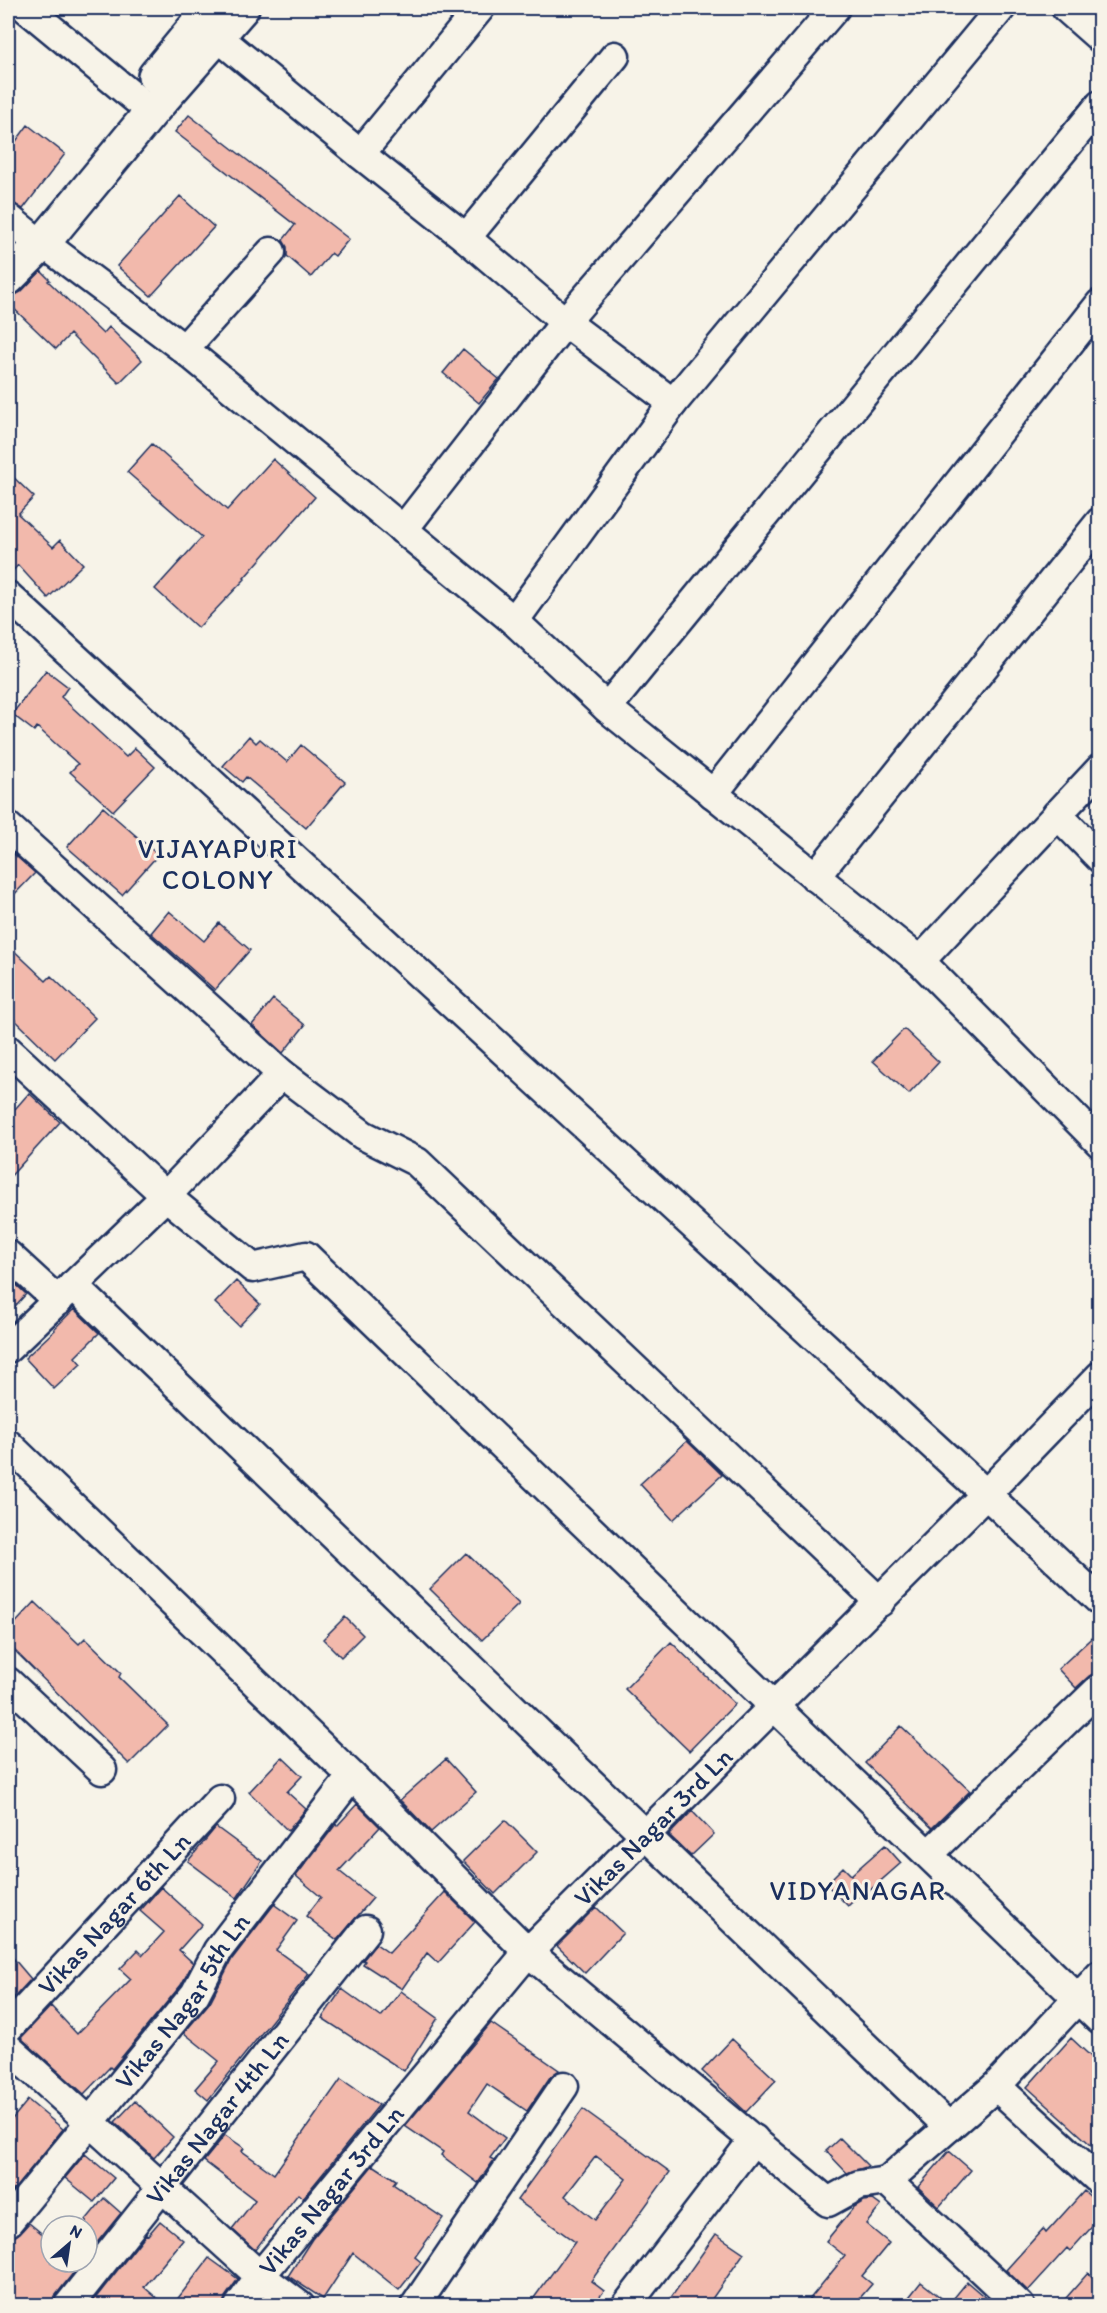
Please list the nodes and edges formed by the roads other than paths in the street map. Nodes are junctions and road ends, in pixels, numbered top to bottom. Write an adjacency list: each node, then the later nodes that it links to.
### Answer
1 (26, 8): 10 (street)
2 (242, 8): 7 (main road)
3 (480, 8): 12 (street)
4 (835, 8): 18 (street)
5 (1001, 8): 20 (street)
6 (1066, 8): 8 (street)
7 (215, 22): 10 (main road); 12 (street); 13 (main road)
8 (1100, 38)
9 (615, 56): 14 (street)
10 (136, 99): 13 (main road)
11 (1100, 105): 25 (street)
12 (360, 154): 14 (street)
13 (22, 238): 16 (main road); 19 (street)
14 (466, 238): 18 (street)
15 (271, 252): 19 (street)
16 (8, 278)
17 (1100, 304): 27 (street)
18 (565, 322): 20 (street); 22 (street)
19 (184, 349): 22 (street)
20 (673, 403): 24 (street)
21 (1100, 522): 31 (street)
22 (404, 530): 24 (street)
23 (8, 596): 42 (street)
24 (514, 621): 25 (street)
25 (607, 708): 27 (street)
26 (1100, 769): 28 (street)
27 (713, 794): 31 (street)
28 (1057, 814): 30 (street); 32 (street)
29 (8, 827): 34 (street)
30 (1100, 858)
31 (815, 877): 32 (street)
32 (920, 962): 35 (street)
33 (8, 1050): 36 (street)
34 (282, 1074): 36 (street); 44 (street)
35 (1100, 1143)
36 (166, 1196): 38 (street); 47 (street)
37 (8, 1255): 38 (street)
38 (66, 1293): 39 (street); 51 (street)
39 (8, 1348)
40 (1100, 1376): 42 (street, Vikas Nagar 3rd Ln)
41 (8, 1444): 49 (street)
42 (986, 1494): 43 (street); 44 (street, Vikas Nagar 3rd Ln)
43 (1100, 1601)
44 (880, 1602): 47 (street, Vikas Nagar 3rd Ln)
45 (8, 1682): 48 (street)
46 (1100, 1688): 52 (street)
47 (774, 1707): 51 (street, Vikas Nagar 3rd Ln); 52 (street)
48 (102, 1770)
49 (352, 1776): 54 (street); 62 (street, Vikas Nagar 5th Ln)
50 (220, 1798): 58 (street, Vikas Nagar 6th Ln)
51 (647, 1834): 54 (street, Vikas Nagar 3rd Ln); 63 (street)
52 (929, 1854): 56 (street)
53 (366, 1930): 67 (street, Vikas Nagar 4th Ln)
54 (528, 1952): 64 (street); 69 (street, Vikas Nagar 3rd Ln)
55 (1100, 1975): 56 (street)
56 (1077, 1999): 57 (street); 61 (street)
57 (1100, 2020)
58 (8, 2028)
59 (8, 2048): 62 (street)
60 (564, 2086): 73 (street)
61 (996, 2086): 63 (street); 66 (street)
62 (91, 2122): 67 (street); 68 (street, Vikas Nagar 5th Ln)
63 (949, 2127): 65 (street)
64 (754, 2139): 65 (street); 74 (street)
65 (887, 2181): 75 (street)
66 (1100, 2181)
67 (161, 2187): 69 (street); 70 (street, Vikas Nagar 4th Ln)
68 (8, 2222)
69 (260, 2276): 71 (street, Vikas Nagar 3rd Ln); 72 (street)
70 (68, 2306)
71 (239, 2306)
72 (300, 2306)
73 (415, 2306)
74 (626, 2306)
75 (1020, 2306)

